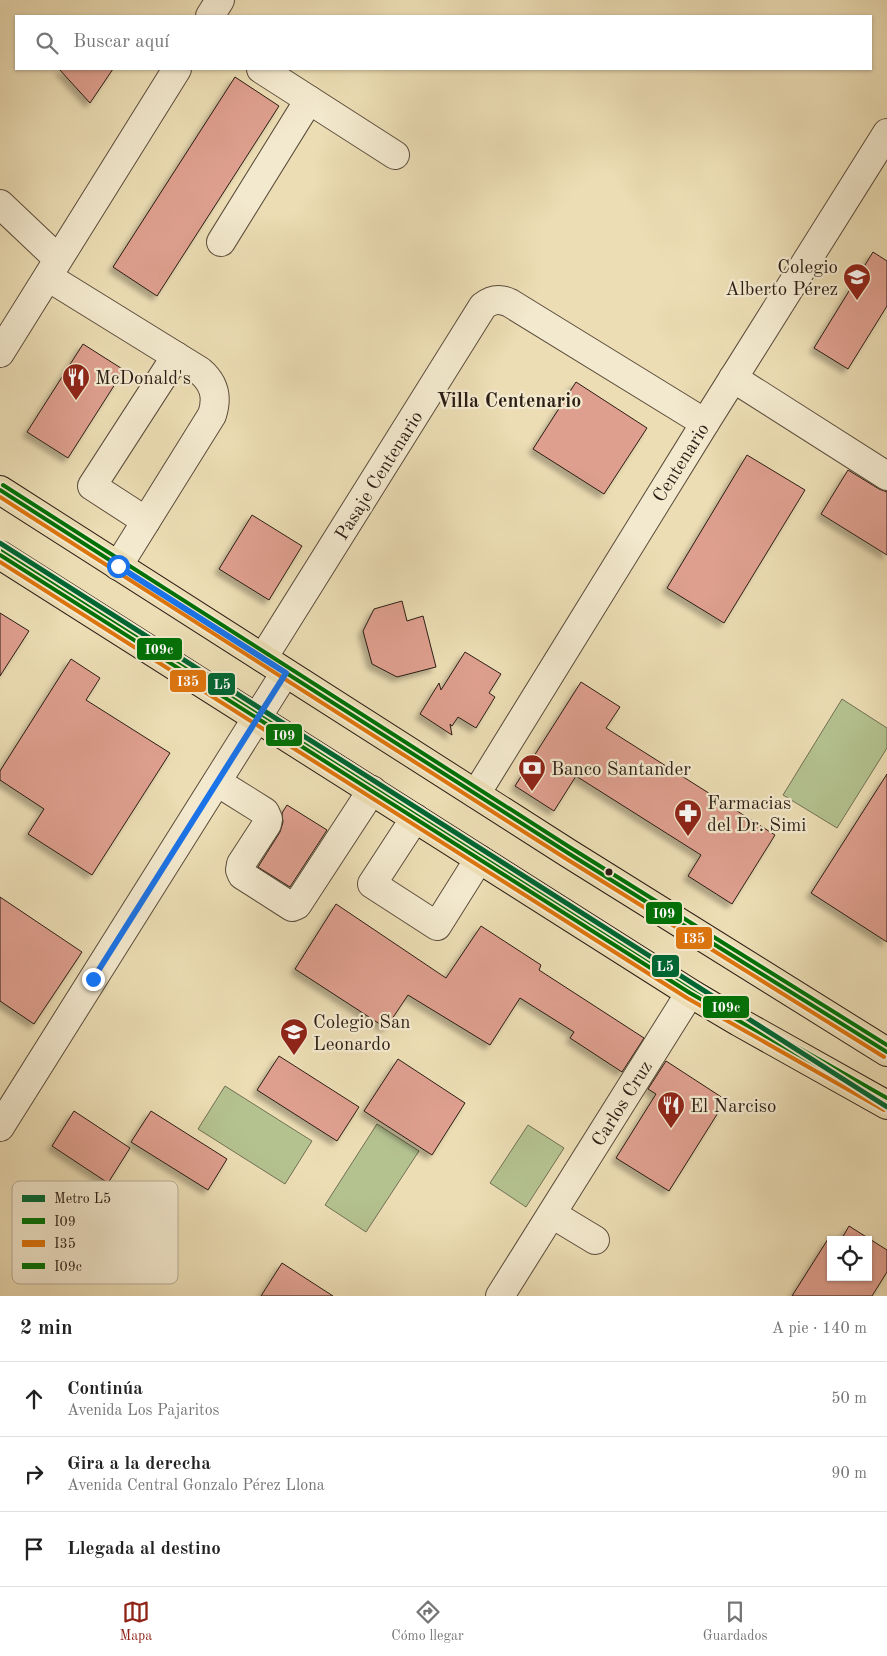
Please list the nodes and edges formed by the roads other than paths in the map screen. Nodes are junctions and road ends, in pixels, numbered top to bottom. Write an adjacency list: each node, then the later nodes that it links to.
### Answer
1 (220, 0): 2 (street)
2 (211, 15)
3 (176, 70): 10 (street)
4 (263, 70): 5 (street)
5 (309, 100): 7 (street); 9 (street)
6 (887, 133): 13 (street, Centenario)
7 (396, 155)
8 (0, 204): 10 (street)
9 (220, 242)
10 (53, 268): 11 (street); 12 (street)
11 (0, 353)
12 (176, 356): 17 (street); 17 (street)
13 (733, 378): 14 (street, Centenario); 15 (street)
14 (705, 422): 20 (street, Pasaje Centenario); 25 (street, Centenario)
15 (887, 476)
16 (0, 490): 19 (main road)
17 (146, 521): 19 (street)
18 (0, 555): 22 (main road)
19 (118, 566): 20 (main road)
20 (263, 658): 21 (main road)
21 (286, 673): 22 (street); 25 (main road)
22 (258, 718): 23 (street); 24 (main road)
23 (218, 782): 24 (street); 31 (street)
24 (372, 790): 26 (main road)
25 (476, 794): 29 (main road)
26 (415, 818): 27 (main road); 27 (street)
27 (479, 859): 28 (main road)
28 (690, 992): 30 (main road); 32 (street, Carlos Cruz)
29 (887, 1052)
30 (887, 1105)
31 (0, 1127)
32 (552, 1214): 33 (street); 34 (street, Carlos Cruz)
33 (594, 1240)
34 (500, 1296)

